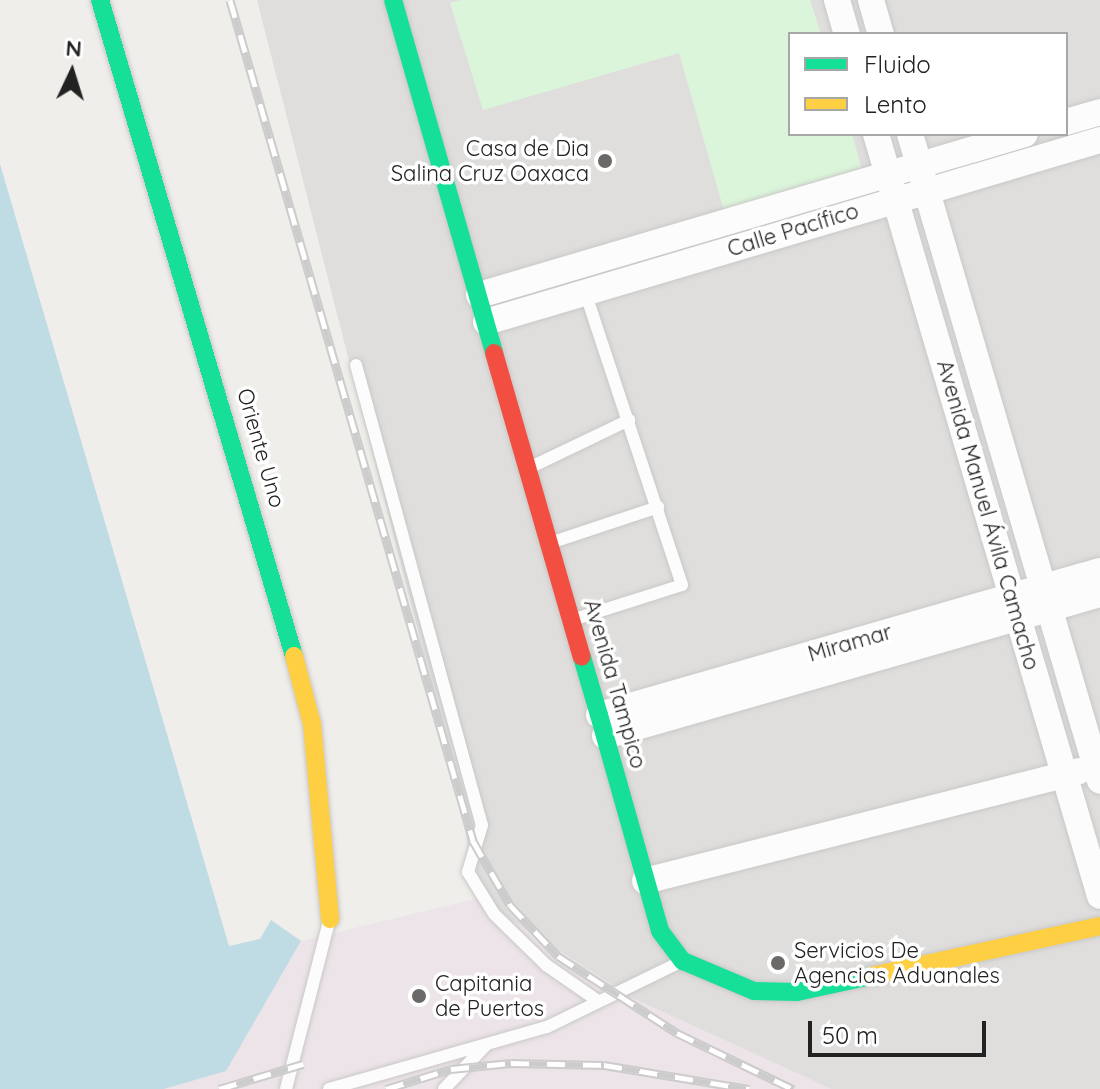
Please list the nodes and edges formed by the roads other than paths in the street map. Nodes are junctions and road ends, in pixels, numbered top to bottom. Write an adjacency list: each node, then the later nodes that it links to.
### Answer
1 (100, 0): 35 (main road, Oriente Uno)
2 (393, 0): 18 (main road, Avenida Tampico)
3 (837, 0): 5 (street)
4 (871, 0): 6 (street)
5 (846, 32)
6 (880, 32)
7 (1100, 112): 8 (street)
8 (1068, 121)
9 (877, 136): 14 (street, Avenida Manuel Ávila Camacho)
10 (911, 136): 13 (street, Avenida Manuel Ávila Camacho)
11 (1018, 136): 13 (street, Calle Pacífico)
12 (1100, 140): 15 (street, Calle Pacífico)
13 (919, 165): 14 (street, Calle Pacífico); 15 (street, Avenida Manuel Ávila Camacho)
14 (892, 187): 15 (street, Calle Pacífico); 16 (street, Calle Pacífico); 17 (street, Calle Pacífico); 28 (street, Avenida Manuel Ávila Camacho)
15 (926, 190): 27 (street, Avenida Manuel Ávila Camacho)
16 (578, 267): 17 (lane); 18 (street, Calle Pacífico)
17 (585, 292): 19 (street, Calle Pacífico); 21 (lane)
18 (479, 295): 19 (main road, Avenida Tampico)
19 (486, 322): 22 (main road, Avenida Tampico)
20 (356, 365): 38 (lane)
21 (629, 420): 22 (lane); 23 (lane)
22 (528, 469): 24 (main road, Avenida Tampico)
23 (658, 507): 24 (lane); 29 (lane)
24 (549, 543): 29 (main road, Avenida Tampico)
25 (1100, 571): 27 (street, Miramar)
26 (1100, 594): 27 (street, Miramar)
27 (1046, 598): 28 (street, Miramar); 31 (street, Avenida Manuel Ávila Camacho)
28 (1015, 607): 30 (street, Miramar); 32 (street, Avenida Manuel Ávila Camacho)
29 (572, 620): 30 (main road, Avenida Tampico)
30 (602, 725): 33 (main road, Avenida Tampico)
31 (1099, 772): 32 (street)
32 (1062, 773): 33 (street); 34 (street, Avenida Manuel Ávila Camacho)
33 (645, 881): 37 (main road, Avenida Tampico)
34 (1100, 896)
35 (330, 919): 40 (lane)
36 (1100, 926): 37 (main road)
37 (683, 961): 38 (lane)
38 (598, 1001): 39 (lane)
39 (486, 1045): 41 (lane); 42 (lane)
40 (286, 1089)
41 (329, 1089)
42 (444, 1089)

